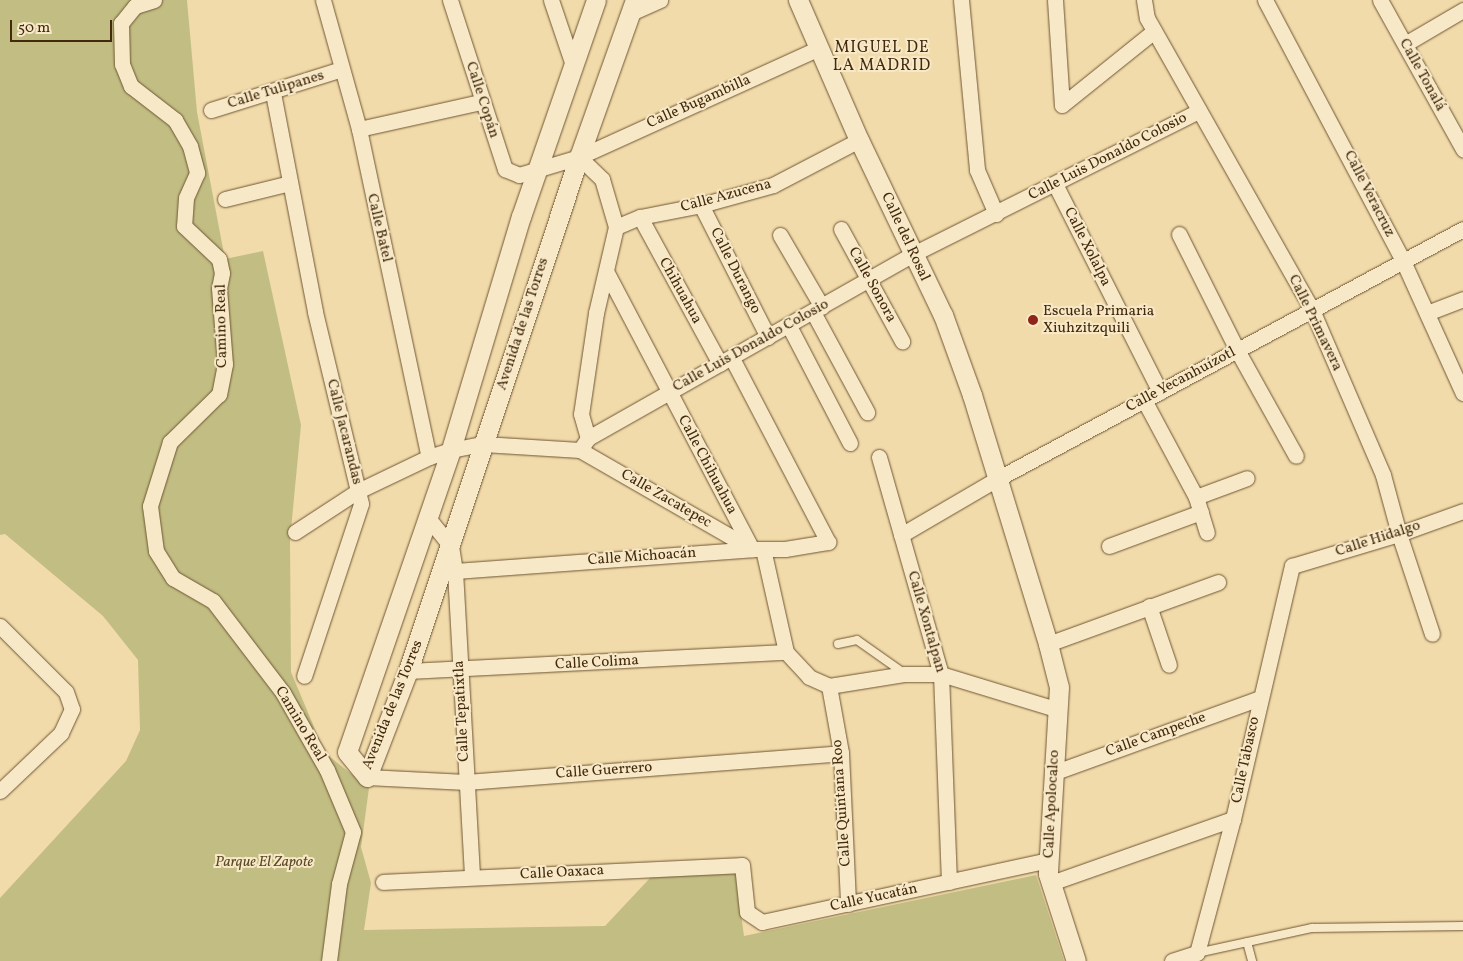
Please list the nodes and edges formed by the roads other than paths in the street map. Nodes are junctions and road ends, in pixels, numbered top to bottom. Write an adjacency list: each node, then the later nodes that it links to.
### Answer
1 (154, 0): 113 (street, Camino Real)
2 (323, 0): 19 (street, Calle Batel)
3 (450, 0): 21 (street, Calle Copán)
4 (551, 0): 18 (street)
5 (596, 0): 18 (street, Avenida de las Torres)
6 (660, 0): 13 (street)
7 (798, 0): 17 (street, Calle del Rosal)
8 (961, 0): 33 (street)
9 (1055, 0): 15 (street)
10 (1144, 0): 15 (street, Calle Primavera)
11 (1265, 0): 41 (street, Calle Veracruz)
12 (1380, 0): 16 (street, Calle Tonalá)
13 (633, 6): 27 (street, Avenida de las Torres)
14 (1463, 10): 16 (street)
15 (1154, 31): 23 (street, Calle Primavera)
16 (1405, 44): 26 (street, Calle Tonalá)
17 (819, 48): 25 (street, Calle del Rosal); 27 (street, Calle Bugambilla)
18 (573, 66): 28 (street, Avenida de las Torres)
19 (342, 69): 20 (street, Calle Tulipanes); 24 (street, Calle Batel)
20 (273, 93): 22 (street, Calle Tulipanes); 29 (street, Calle Jacarandas)
21 (481, 102): 24 (street); 28 (street, Calle Copán)
22 (211, 110)
23 (1199, 111): 30 (street, Calle Luis Donaldo Colosio); 46 (street, Calle Primavera)
24 (359, 129): 63 (street, Calle Batel)
25 (859, 140): 32 (street, Calle Azucena); 40 (street, Calle del Rosal)
26 (1463, 149)
27 (579, 157): 28 (street, Calle Bugambilla); 35 (street); 59 (street, Avenida de las Torres)
28 (536, 172): 61 (street, Avenida de las Torres)
29 (290, 183): 31 (street); 67 (street, Calle Jacarandas)
30 (1055, 184): 33 (street, Calle Luis Donaldo Colosio); 54 (street, Calle Xolalpa)
31 (225, 199)
32 (701, 205): 34 (street, Calle Azucena); 49 (street, Calle Durango)
33 (996, 214): 40 (street, Calle Luis Donaldo Colosio)
34 (640, 217): 35 (street, Calle Azucena); 52 (street, Chihuahua)
35 (616, 228): 42 (street)
36 (841, 229): 43 (street, Calle Sonora)
37 (1463, 229): 41 (street, Calle Yecanhuízotl)
38 (1179, 234): 51 (street)
39 (780, 235): 45 (street)
40 (913, 254): 43 (street, Calle Luis Donaldo Colosio); 66 (street, Calle del Rosal)
41 (1403, 261): 46 (street, Calle Yecanhuízotl); 47 (street, Calle Veracruz)
42 (607, 274): 53 (street, Calle Chihuahua); 60 (street)
43 (870, 279): 45 (street, Calle Luis Donaldo Colosio); 50 (street, Calle Sonora)
44 (1463, 299): 47 (street)
45 (818, 309): 48 (street, Calle Luis Donaldo Colosio); 57 (street)
46 (1312, 310): 51 (street, Calle Yecanhuízotl); 74 (street, Calle Primavera)
47 (1427, 313): 55 (street, Calle Veracruz)
48 (789, 326): 49 (street, Calle Luis Donaldo Colosio); 58 (street)
49 (768, 338): 52 (street, Calle Luis Donaldo Colosio)
50 (902, 341)
51 (1237, 350): 54 (street, Calle Yecanhuízotl); 62 (street)
52 (726, 361): 53 (street, Calle Luis Donaldo Colosio); 78 (street, Calle Michoacán)
53 (668, 392): 60 (street, Calle Luis Donaldo Colosio); 78 (street, Calle Chihuahua)
54 (1160, 392): 56 (street, Calle Yecanhuízotl)
55 (1463, 393)
56 (1144, 400): 66 (street, Calle Yecanhuízotl); 68 (street)
57 (867, 412)
58 (850, 443)
59 (484, 444): 60 (street); 61 (street); 76 (street, Avenida de las Torres)
60 (584, 444): 78 (street, Calle Zacatepec)
61 (451, 450): 63 (street); 71 (street, Avenida de las Torres)
62 (1296, 456)
63 (429, 457): 67 (street)
64 (879, 457): 75 (street, Calle Xontalpan)
65 (1247, 478): 68 (street)
66 (997, 479): 75 (street, Calle Yecanhuízotl); 86 (street, Calle Apolocalco)
67 (358, 491): 72 (street); 93 (street, Calle Jacarandas)
68 (1196, 497): 70 (street)
69 (1463, 511): 74 (street, Calle Hidalgo)
70 (1201, 512): 73 (street); 77 (street)
71 (428, 518): 76 (street); 99 (street, Avenida de las Torres)
72 (295, 532)
73 (1207, 532)
74 (1399, 534): 79 (street, Calle Hidalgo); 84 (street, Calle Primavera)
75 (901, 535): 92 (street, Calle Xontalpan)
76 (452, 546): 80 (street, Calle Tepatixtla); 89 (street, Avenida de las Torres)
77 (1109, 546)
78 (758, 549): 80 (street, Calle Michoacán); 87 (street)
79 (1292, 566): 95 (street, Calle Tabasco)
80 (455, 571): 90 (street, Calle Tepatixtla)
81 (1218, 582): 82 (street)
82 (1149, 606): 86 (street); 88 (street)
83 (0, 626): 101 (street)
84 (1432, 634)
85 (838, 644): 91 (lane)
86 (1048, 644): 96 (street, Calle Apolocalco)
87 (786, 652): 90 (street, Calle Colima); 94 (street)
88 (1169, 665)
89 (408, 671): 90 (street, Calle Colima); 99 (street, Avenida de las Torres)
90 (461, 671): 100 (street, Calle Tepatixtla)
91 (905, 674): 92 (street); 94 (street)
92 (941, 674): 96 (street); 107 (street, Calle Xontalpan)
93 (304, 676)
94 (830, 686): 97 (street, Calle Quintana Roo)
95 (1260, 698): 98 (street, Calle Campeche); 102 (street, Calle Tabasco)
96 (1059, 710): 98 (street, Calle Apolocalco)
97 (841, 752): 100 (street, Calle Guerrero); 109 (street, Calle Quintana Roo)
98 (1053, 773): 103 (street, Calle Apolocalco)
99 (367, 777): 100 (street, Calle Guerrero)
100 (466, 782): 105 (street, Calle Tepatixtla)
101 (0, 791)
102 (1233, 819): 108 (street); 112 (street, Calle Tabasco)
103 (1049, 860): 107 (street, Calle Yucatán); 108 (street, Calle Apolocalco)
104 (742, 865): 105 (street, Calle Oaxaca); 109 (street, Calle Yucatán)
105 (472, 877): 106 (street, Calle Oaxaca)
106 (383, 882)
107 (949, 882): 109 (street, Calle Yucatán)
108 (1051, 883): 114 (street, Calle Apolocalco)
109 (848, 904)
110 (1463, 926): 111 (lane)
111 (1247, 942): 112 (lane); 116 (lane)
112 (1198, 953): 115 (street)
113 (330, 961)
114 (1076, 961)
115 (1172, 961)
116 (1252, 961)

